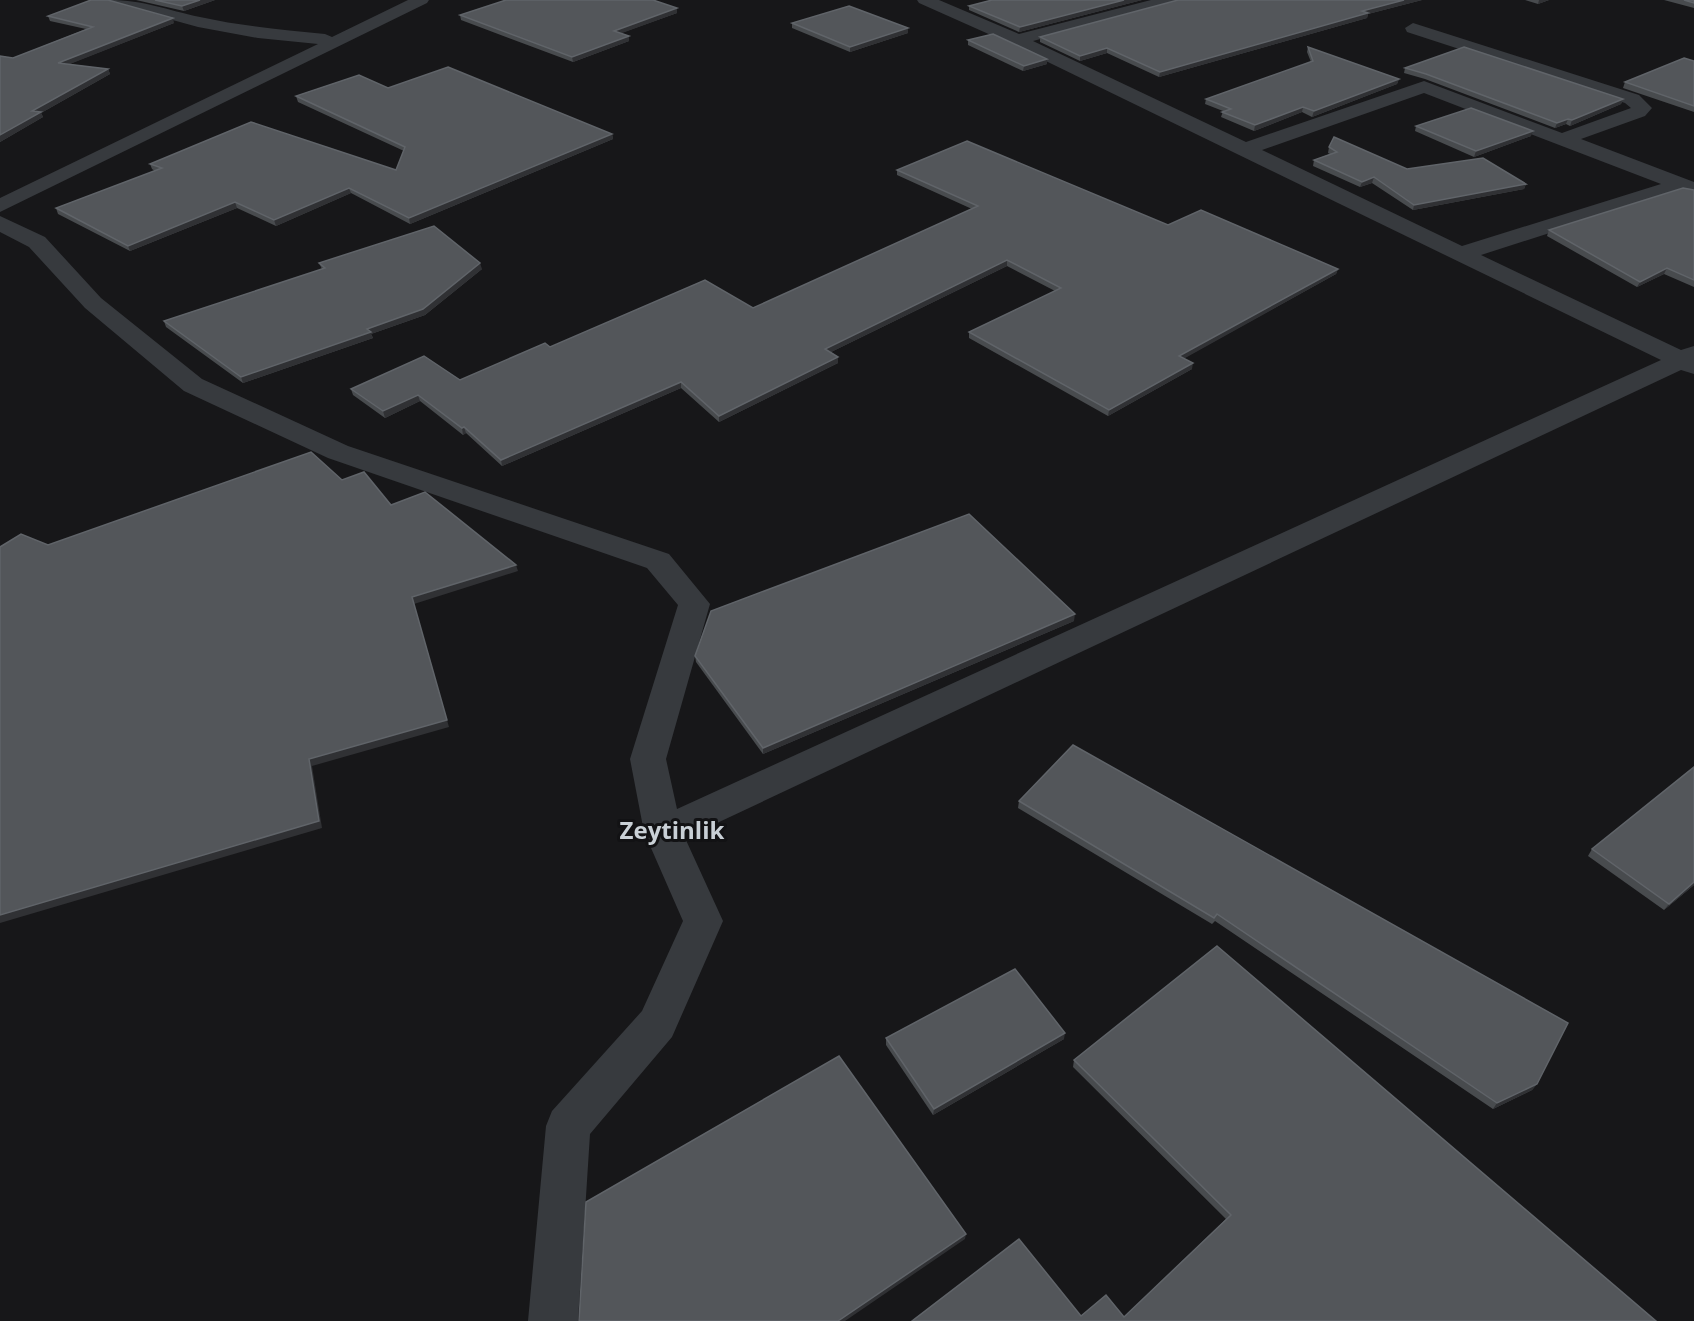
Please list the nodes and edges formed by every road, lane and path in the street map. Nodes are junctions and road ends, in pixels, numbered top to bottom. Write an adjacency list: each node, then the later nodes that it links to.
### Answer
1 (117, 0): 7 (street)
2 (406, 0): 7 (street)
3 (421, 0): 13 (street)
4 (925, 0): 8 (street)
5 (1170, 0): 8 (street)
6 (1413, 28): 9 (street)
7 (326, 39): 12 (street)
8 (1017, 40): 10 (street)
9 (1563, 139): 10 (street); 11 (street)
10 (1246, 149): 15 (street)
11 (1687, 186): 15 (street)
12 (0, 196)
13 (0, 206)
14 (0, 223): 17 (street)
15 (1460, 254): 16 (street)
16 (1690, 360): 17 (street)
17 (663, 832): 18 (street)
18 (553, 1321)

